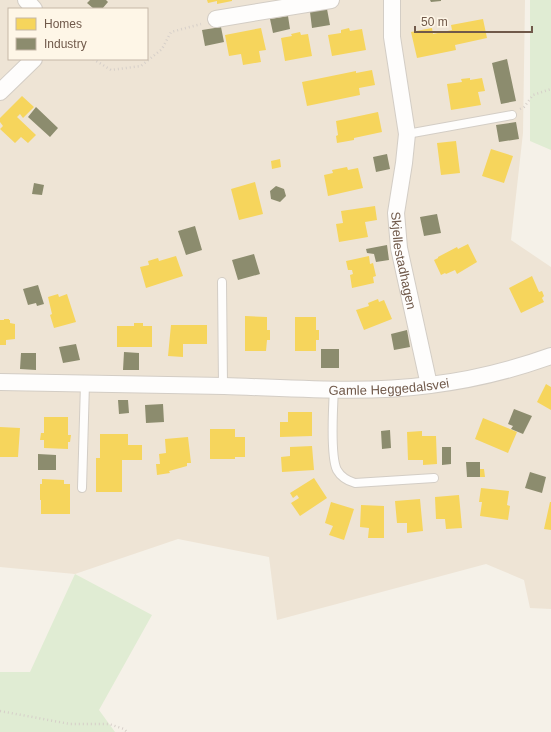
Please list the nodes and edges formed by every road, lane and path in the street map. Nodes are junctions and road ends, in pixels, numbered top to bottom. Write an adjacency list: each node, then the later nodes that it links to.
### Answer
1 (26, 0): 4 (street)
2 (331, 0): 5 (street)
3 (392, 0): 11 (street, Skjellestadhagen)
4 (33, 8)
5 (216, 19): 7 (path)
6 (33, 60): 9 (street)
7 (95, 60)
8 (551, 89): 10 (path)
9 (0, 92)
10 (512, 115): 11 (lane)
11 (407, 134): 16 (street, Skjellestadhagen)
12 (222, 282): 17 (lane)
13 (551, 356): 16 (street, Gamle Heggedalsvei)
14 (0, 382): 15 (street, Gamle Heggedalsvei)
15 (85, 383): 17 (street, Gamle Heggedalsvei); 20 (lane)
16 (430, 385): 18 (street, Gamle Heggedalsvei)
17 (223, 386): 18 (street, Gamle Heggedalsvei)
18 (334, 389): 19 (lane)
19 (434, 478)
20 (82, 488)
21 (0, 711): 22 (path)
22 (127, 732)

